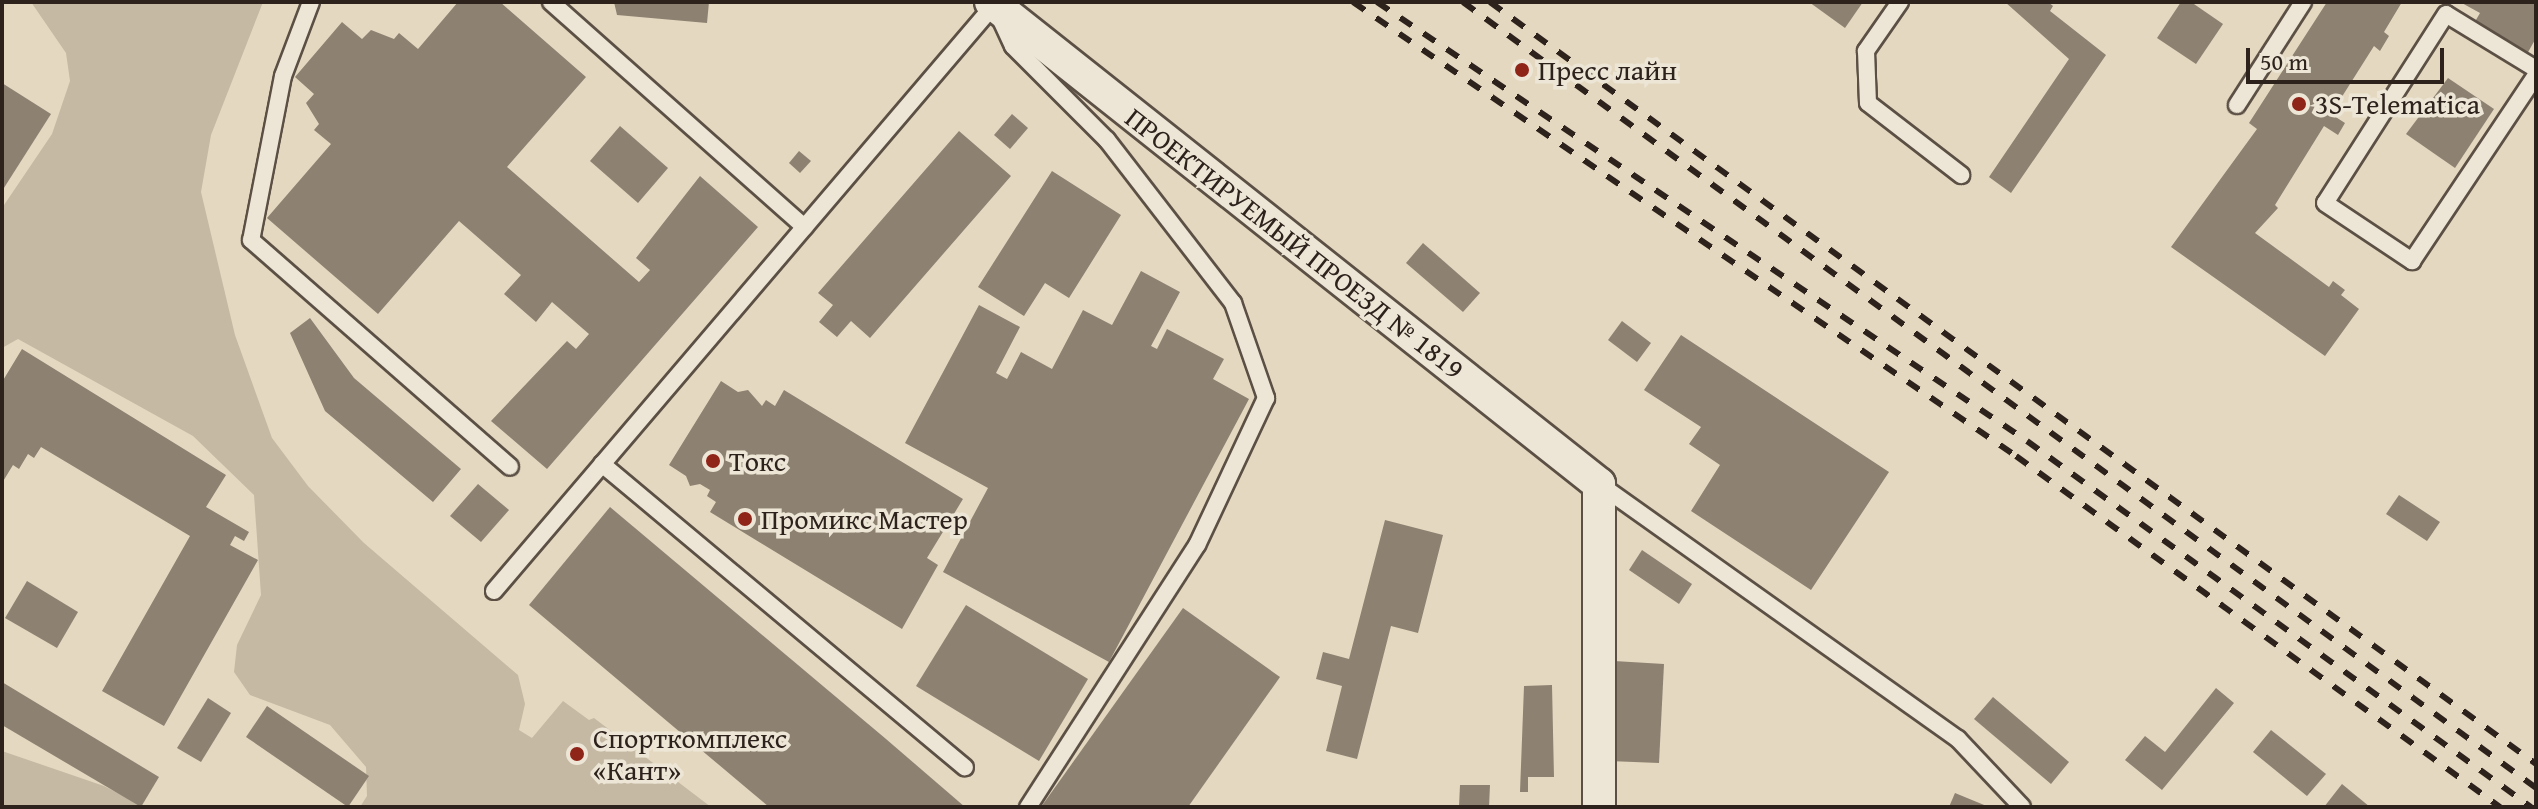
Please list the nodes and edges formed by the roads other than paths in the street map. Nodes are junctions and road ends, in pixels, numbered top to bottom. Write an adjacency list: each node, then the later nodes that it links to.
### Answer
1 (311, 2): 11 (lane)
2 (551, 2): 9 (lane)
3 (1900, 2): 8 (lane)
4 (2303, 2): 7 (lane)
5 (993, 3): 9 (lane); 12 (street, ПРОЕКТИРУЕМЫЙ ПРОЕЗД № 1819); 15 (lane)
6 (2536, 72): 6 (lane)
7 (2237, 105)
8 (1961, 175)
9 (804, 227): 10 (lane)
10 (602, 464): 13 (lane); 14 (lane)
11 (510, 467)
12 (1599, 484): 16 (street); 17 (lane)
13 (494, 591)
14 (965, 768)
15 (1028, 807)
16 (1599, 807)
17 (2022, 807)

